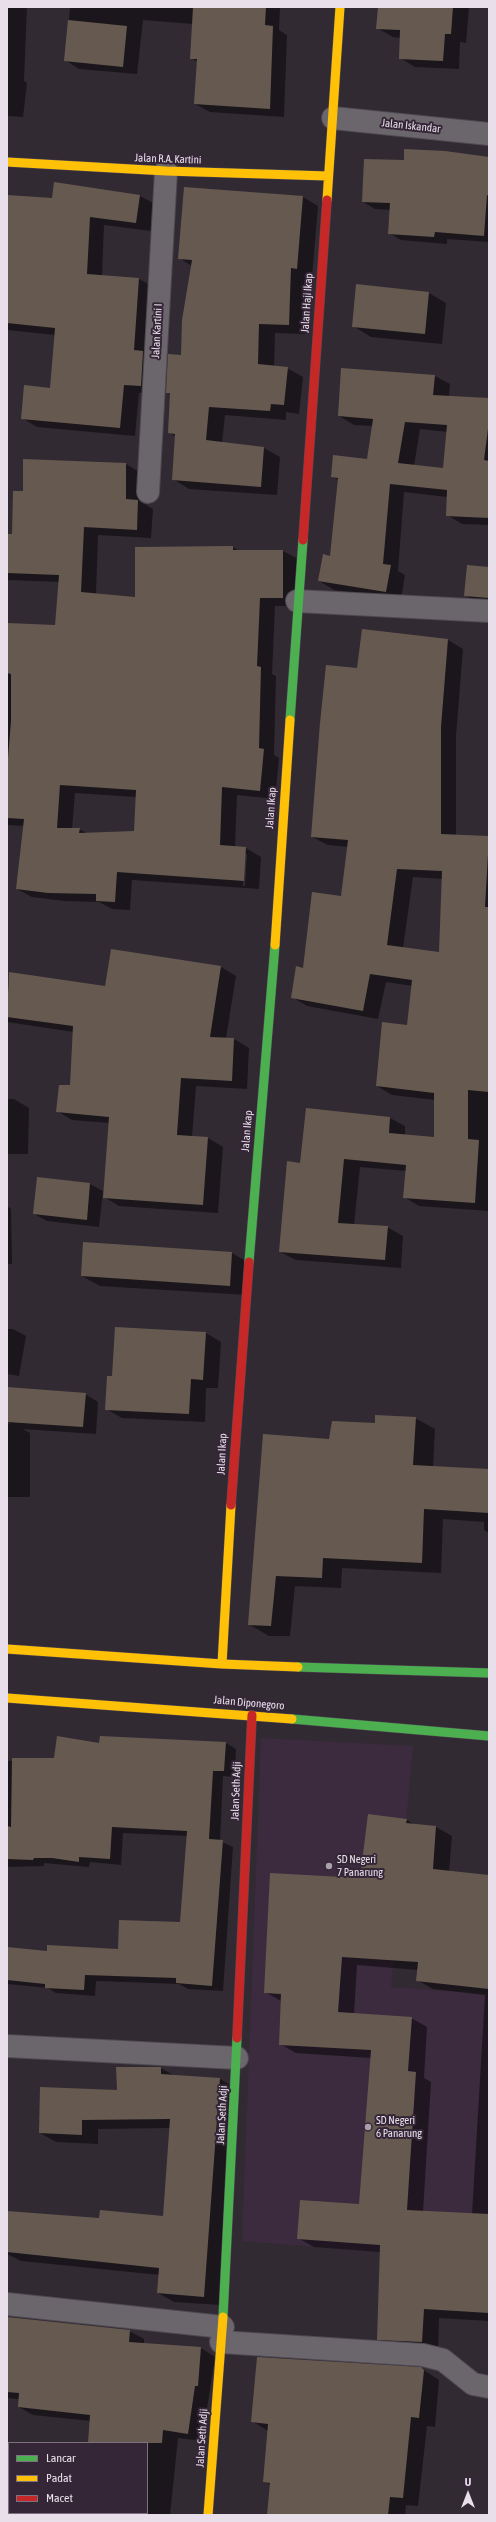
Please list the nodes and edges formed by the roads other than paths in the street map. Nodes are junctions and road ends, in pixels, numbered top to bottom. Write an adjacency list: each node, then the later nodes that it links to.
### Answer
1 (340, 7): 2 (street, Jalan Haji Ikap)
2 (333, 118): 3 (street, Jalan Iskandar); 6 (street, Jalan Haji Ikap)
3 (489, 134)
4 (7, 162): 5 (street, Jalan R.A. Kartini)
5 (166, 171): 6 (street, Jalan R.A. Kartini); 7 (street, Jalan Kartini I)
6 (328, 176): 8 (street, Jalan Haji Ikap)
7 (148, 492)
8 (297, 601): 9 (street); 11 (street, Jalan Ikap)
9 (489, 611)
10 (7, 1649): 11 (street)
11 (222, 1664): 12 (street)
12 (489, 1673)
13 (7, 1698): 14 (street, Jalan Diponegoro)
14 (252, 1715): 15 (street, Jalan Diponegoro); 17 (street, Jalan Seth Adji)
15 (489, 1736)
16 (7, 2046): 17 (street)
17 (237, 2058): 19 (street, Jalan Seth Adji)
18 (7, 2304): 19 (street)
19 (222, 2335): 20 (street); 21 (street, Jalan Seth Adji)
20 (489, 2387)
21 (208, 2515)

